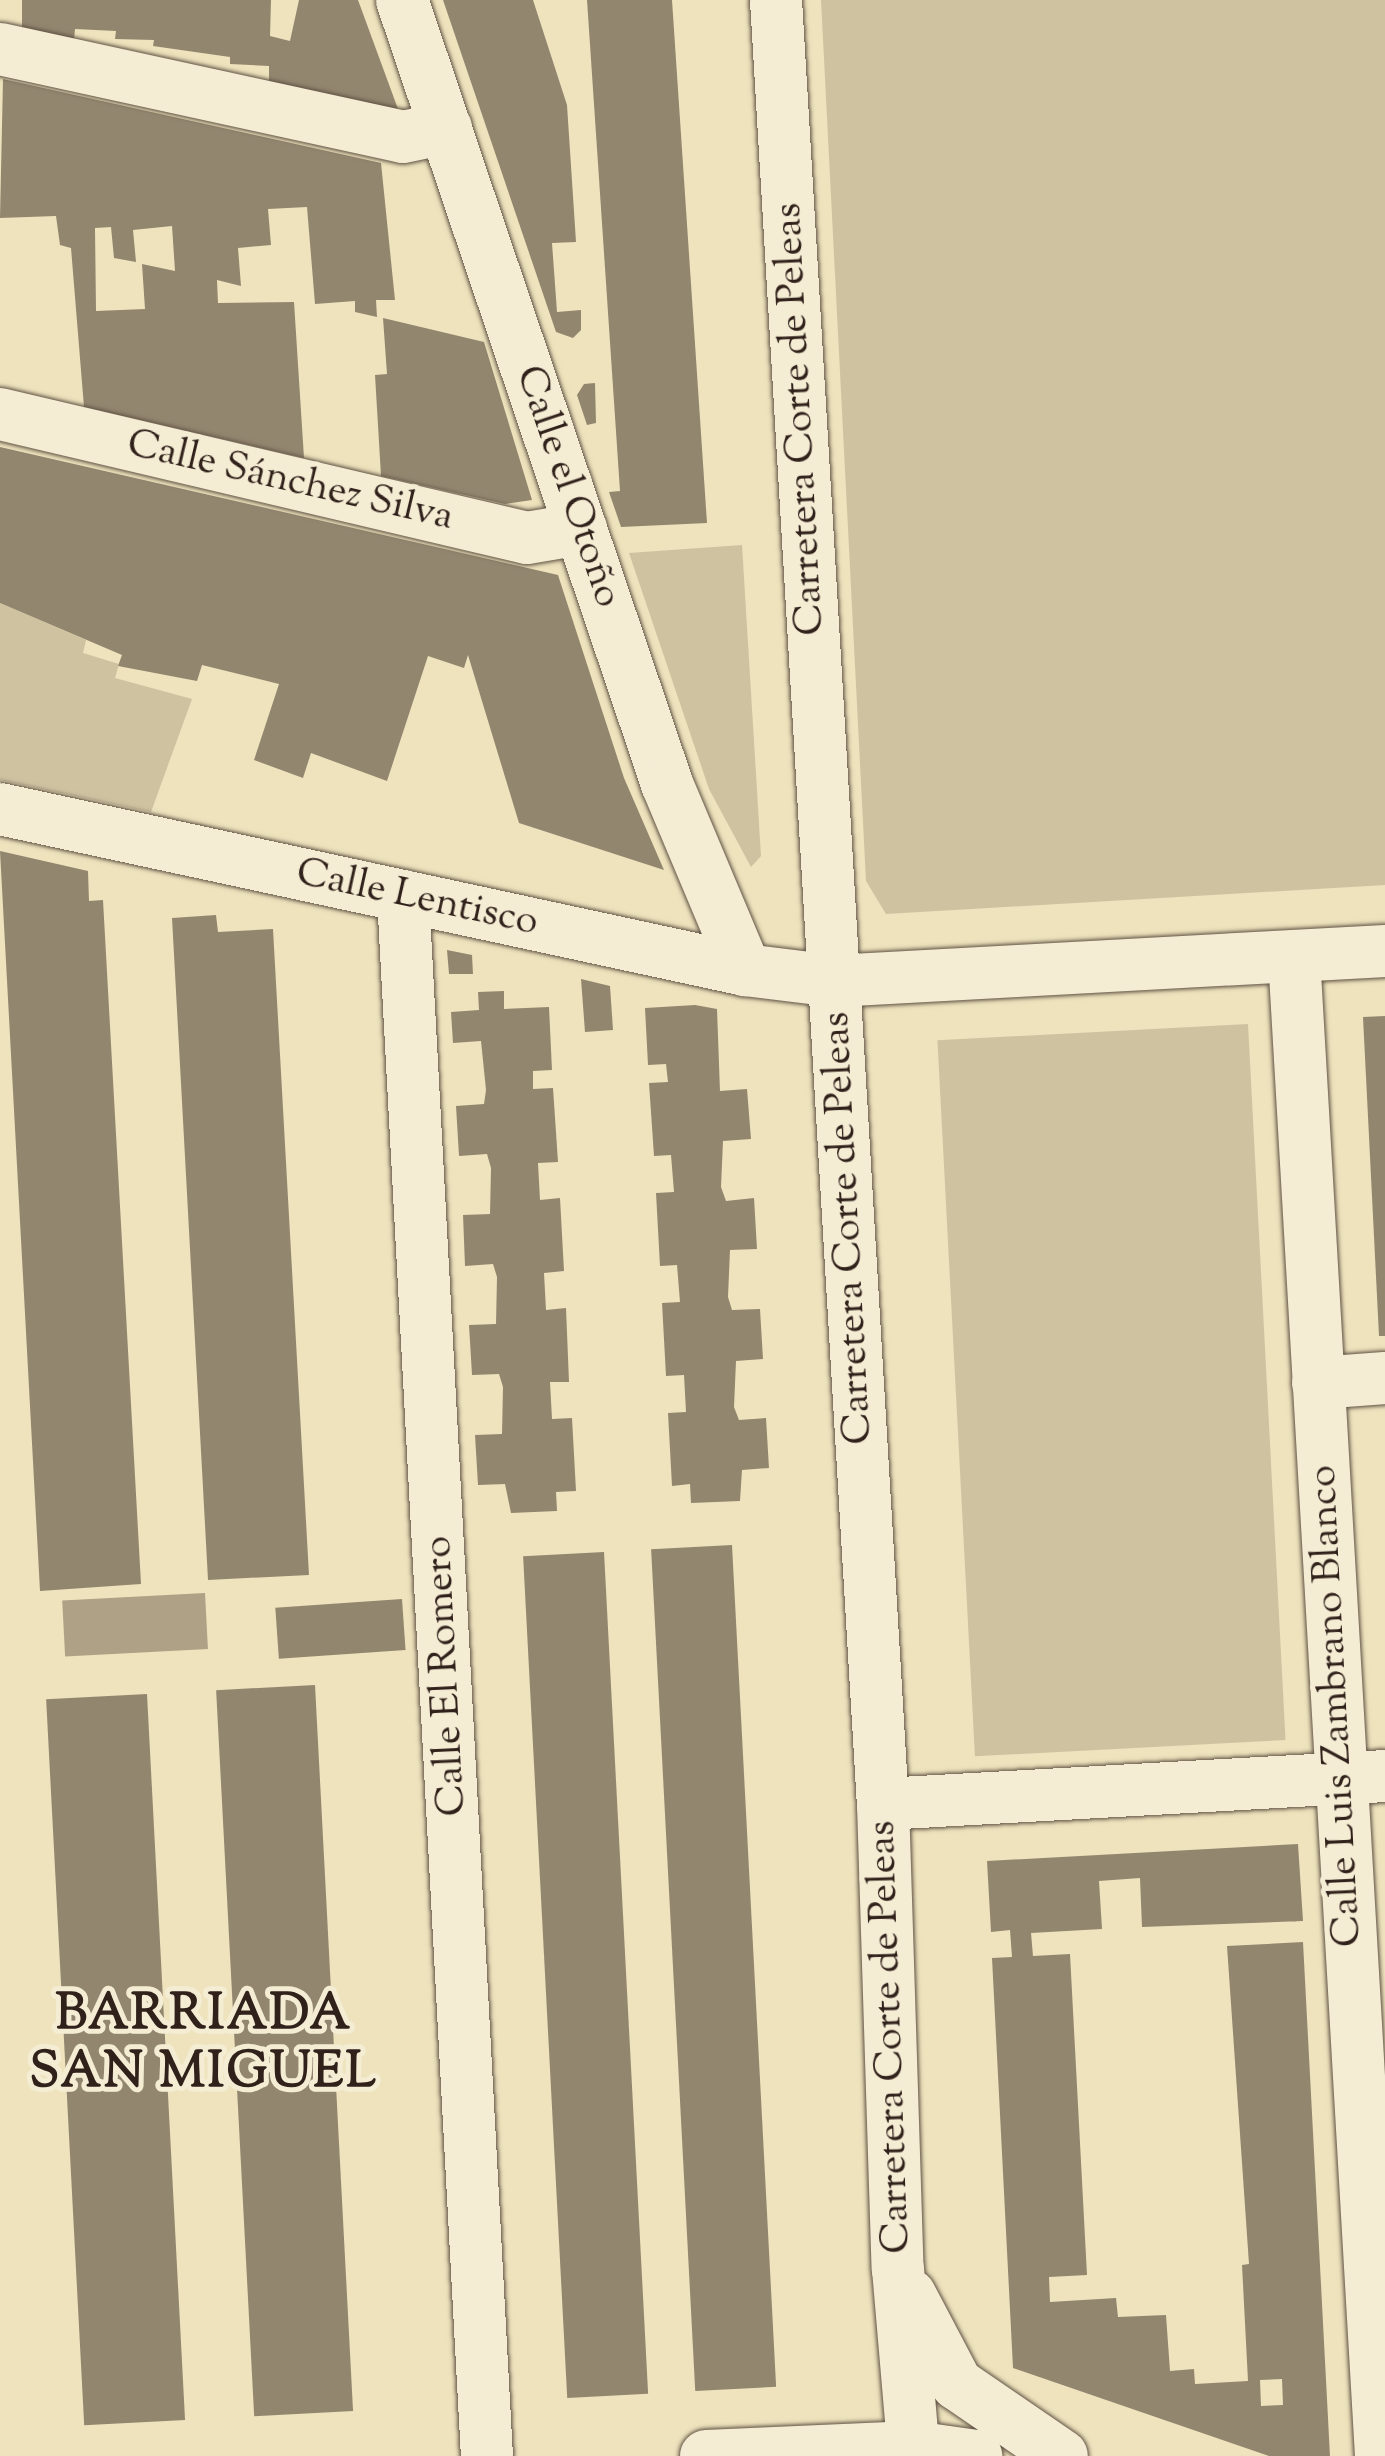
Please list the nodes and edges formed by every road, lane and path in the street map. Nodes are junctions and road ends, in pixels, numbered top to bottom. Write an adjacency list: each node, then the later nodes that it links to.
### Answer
1 (402, 0): 4 (street, Calle el Otoño)
2 (776, 0): 12 (street, Carretera Corte de Peleas)
3 (0, 49): 4 (street)
4 (446, 128): 6 (street, Calle el Otoño)
5 (0, 414): 6 (street, Calle Sánchez Silva)
6 (581, 529): 11 (street, Calle el Otoño)
7 (0, 809): 8 (street, Calle Lentisco)
8 (402, 896): 11 (street, Calle Lentisco); 21 (street, Calle El Romero)
9 (1385, 951): 10 (street, Calle Lentisco)
10 (1294, 956): 12 (street, Calle Lentisco); 14 (street, Calle Luis Zambrano Blanco)
11 (745, 970): 12 (street, Calle Lentisco)
12 (834, 981): 16 (street, Carretera Corte de Peleas)
13 (1385, 1378): 14 (street)
14 (1318, 1382): 15 (street, Calle Luis Zambrano Blanco)
15 (1363, 1777): 16 (street); 17 (street, Calle Luis Zambrano Blanco)
16 (883, 1804): 18 (street, Carretera Corte de Peleas)
17 (1374, 2177): 23 (street, Calle Luis Zambrano Blanco)
18 (898, 2269): 19 (street, Carretera Corte de Peleas); 20 (street)
19 (913, 2439): 20 (street); 22 (street)
20 (1019, 2448)
21 (488, 2456)
22 (706, 2456)
23 (1381, 2456)

